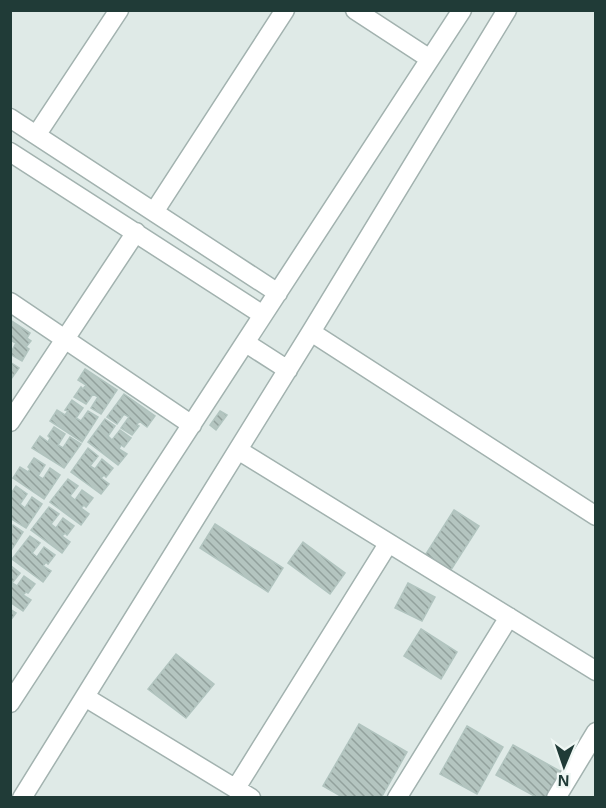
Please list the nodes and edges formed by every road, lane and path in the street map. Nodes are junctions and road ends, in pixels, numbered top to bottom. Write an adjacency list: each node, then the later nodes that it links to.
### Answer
1 (119, 10): 8 (street)
2 (285, 10): 10 (street)
3 (355, 10): 6 (street)
4 (462, 10): 6 (street)
5 (507, 10): 15 (street)
6 (430, 59): 12 (street)
7 (10, 118): 8 (street)
8 (37, 134): 10 (street)
9 (10, 152): 11 (street)
10 (154, 212): 12 (street)
11 (136, 232): 14 (street); 16 (street)
12 (278, 293): 14 (street)
13 (10, 302): 16 (street)
14 (263, 315): 17 (street)
15 (311, 333): 18 (street); 22 (street)
16 (66, 338): 19 (street); 20 (street)
17 (246, 343): 18 (street); 20 (street)
18 (288, 369): 21 (street)
19 (10, 422)
20 (192, 425): 27 (street)
21 (238, 450): 23 (street); 26 (street)
22 (596, 516)
23 (388, 544): 24 (street); 29 (street)
24 (509, 616): 25 (street); 31 (street)
25 (596, 670)
26 (85, 697): 29 (street); 30 (street)
27 (10, 703)
28 (596, 732): 32 (street)
29 (244, 793)
30 (22, 798)
31 (397, 798)
32 (555, 798)

